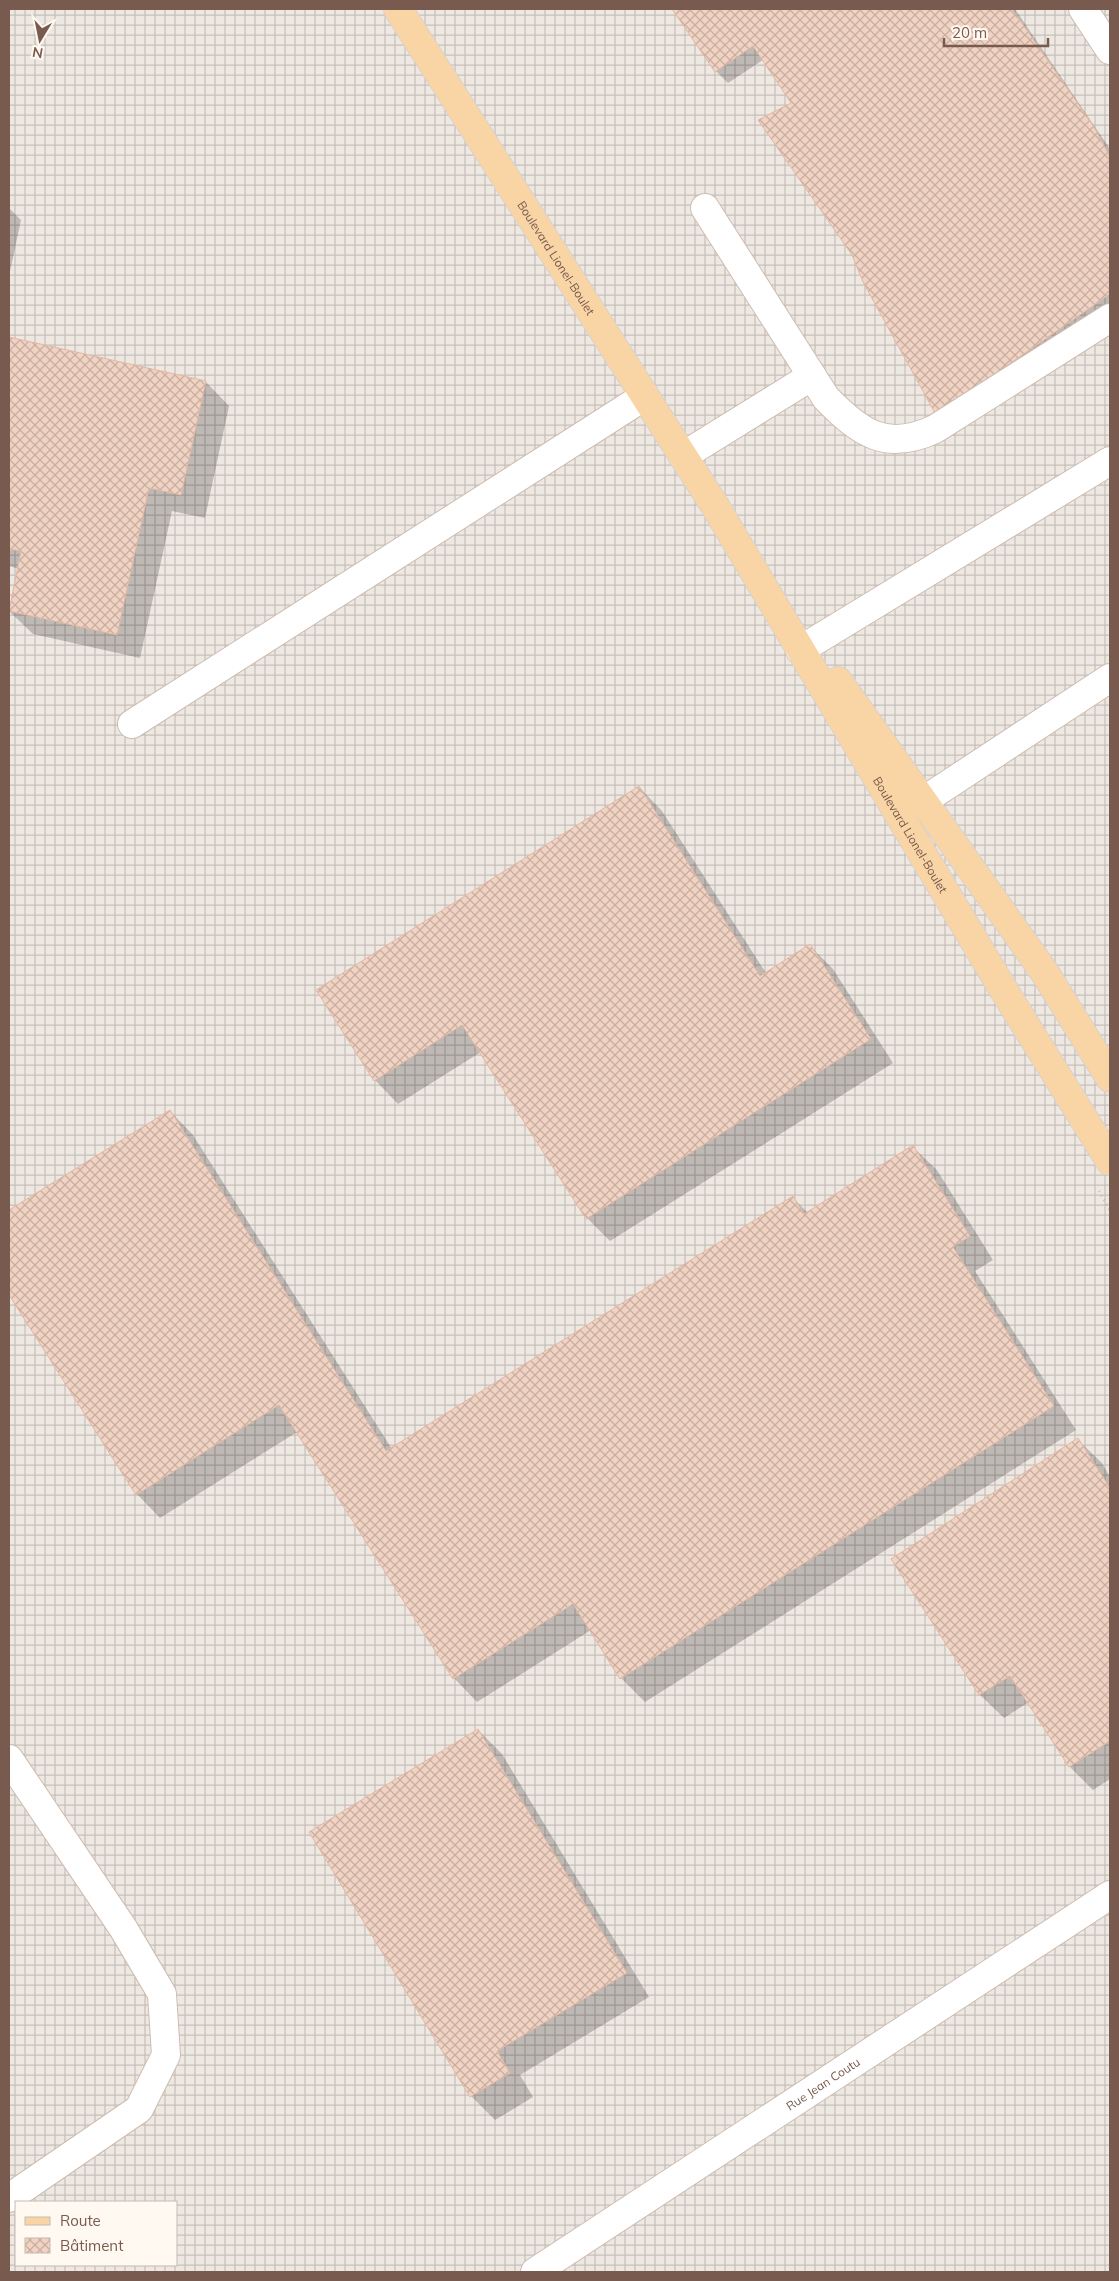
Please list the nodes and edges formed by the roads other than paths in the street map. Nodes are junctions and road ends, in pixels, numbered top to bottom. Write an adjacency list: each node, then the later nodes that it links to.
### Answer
1 (398, 9): 7 (main road, Boulevard Lionel-Boulet)
2 (1084, 9): 3 (street)
3 (1110, 50)
4 (705, 208): 6 (street)
5 (1110, 318): 6 (street)
6 (812, 376): 8 (street)
7 (645, 396): 8 (main road, Boulevard Lionel-Boulet); 12 (street)
8 (683, 456): 10 (main road, Boulevard Lionel-Boulet)
9 (1110, 461): 10 (street)
10 (806, 646): 13 (main road, Boulevard Lionel-Boulet); 15 (main road, Boulevard Lionel-Boulet)
11 (1110, 678): 13 (street)
12 (132, 724)
13 (923, 801): 14 (main road, Boulevard Lionel-Boulet)
14 (1110, 1078)
15 (1110, 1161)
16 (9, 1759): 18 (street)
17 (1110, 1895): 19 (street, Rue Jean Coutu)
18 (9, 2198)
19 (536, 2272)

